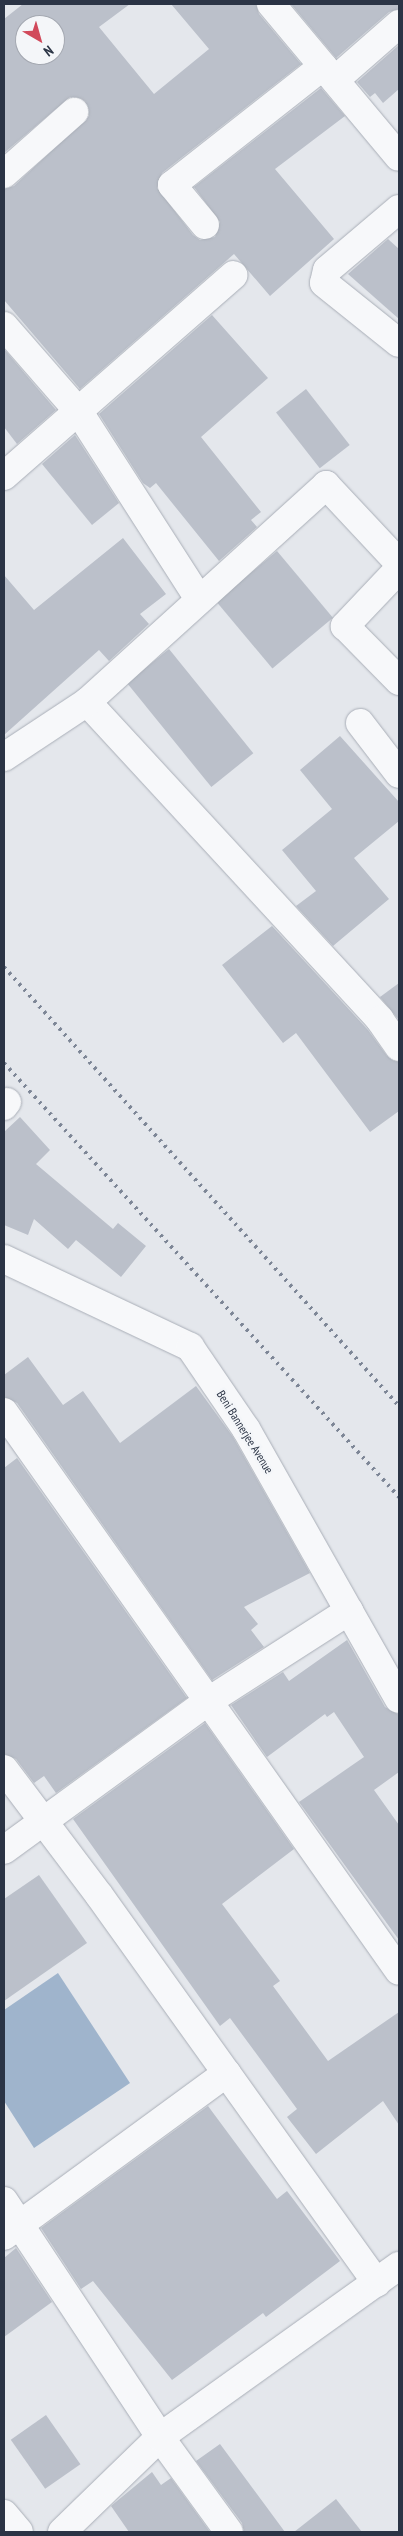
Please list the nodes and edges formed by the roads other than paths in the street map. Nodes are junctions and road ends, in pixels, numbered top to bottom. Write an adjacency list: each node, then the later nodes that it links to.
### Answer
1 (272, 4): 3 (street)
2 (399, 24): 3 (street)
3 (329, 73): 5 (street); 8 (street)
4 (74, 112): 6 (street)
5 (399, 156)
6 (4, 174)
7 (399, 208): 11 (street)
8 (205, 225)
9 (234, 275): 12 (street)
10 (4, 326): 12 (street)
11 (399, 343)
12 (79, 412): 13 (street); 16 (street)
13 (4, 476)
14 (399, 563): 16 (street)
15 (399, 569): 17 (street)
16 (199, 599): 18 (street)
17 (399, 681)
18 (87, 702): 20 (street); 22 (street)
19 (360, 723): 21 (street)
20 (4, 757)
21 (399, 774)
22 (399, 1047)
23 (4, 1258): 25 (street, Beni Bannerjee Avenue)
24 (4, 1412): 27 (street)
25 (349, 1611): 26 (street, Beni Bannerjee Avenue); 27 (street)
26 (399, 1699)
27 (207, 1702): 29 (street); 31 (street)
28 (4, 1769): 29 (street)
29 (42, 1823): 30 (street); 32 (street)
30 (4, 1850)
31 (399, 1971)
32 (227, 2073): 33 (street); 35 (street)
33 (8, 2220): 36 (street)
34 (399, 2266): 35 (street)
35 (376, 2283): 36 (street)
36 (160, 2436): 39 (street); 40 (street)
37 (4, 2514): 38 (street)
38 (19, 2532)
39 (62, 2532)
40 (229, 2532)

